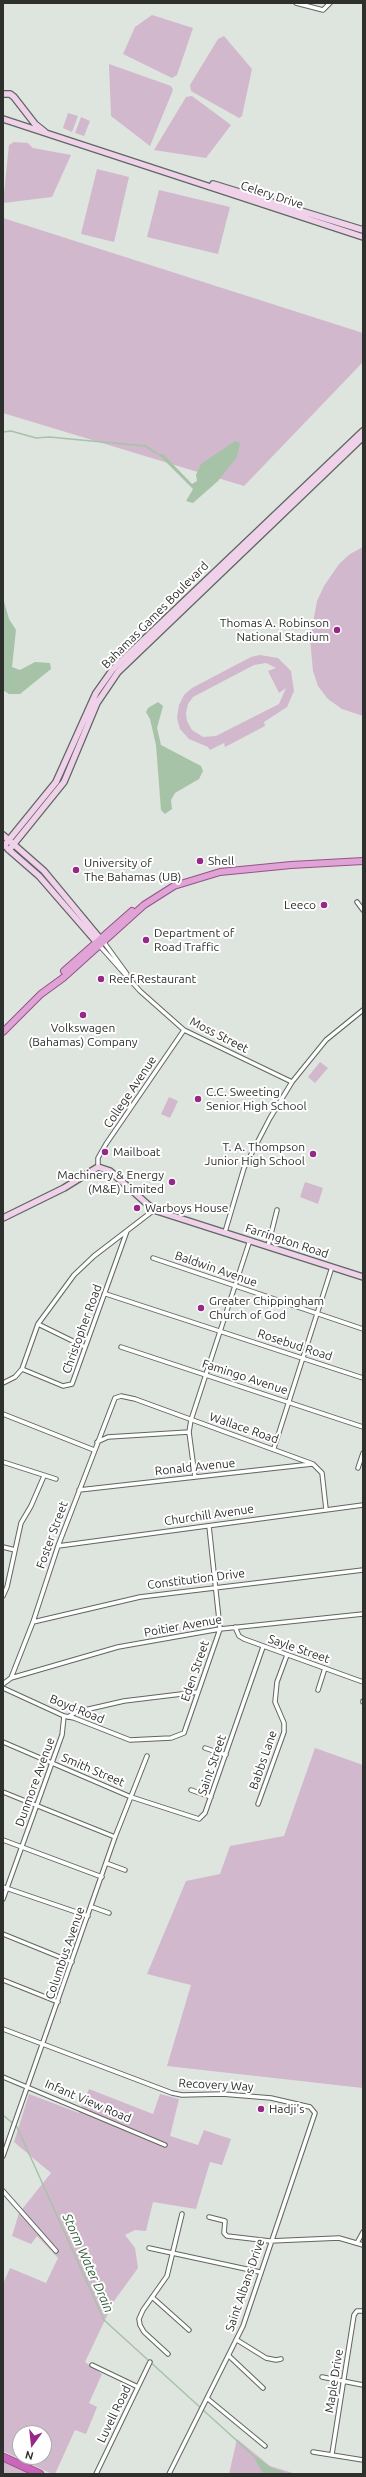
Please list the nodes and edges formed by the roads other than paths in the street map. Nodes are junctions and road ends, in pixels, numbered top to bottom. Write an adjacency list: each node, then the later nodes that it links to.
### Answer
1 (296, 3): 2 (street)
2 (330, 3)
3 (3, 94): 5 (main road, Celery Drive)
4 (3, 119): 5 (main road, Celery Drive)
5 (46, 132): 6 (main road, Celery Drive)
6 (174, 174): 7 (main road, Celery Drive); 8 (main road, Celery Drive)
7 (363, 230)
8 (363, 237)
9 (363, 431): 11 (main road, Bahamas Games Boulevard)
10 (363, 437): 12 (main road, Bahamas Games Boulevard)
11 (68, 759): 12 (main road); 14 (main road, Bahamas Games Boulevard)
12 (73, 762): 15 (main road, Bahamas Games Boulevard)
13 (3, 835): 14 (main road)
14 (9, 839): 15 (main road); 16 (main road, Bahamas Games Boulevard)
15 (15, 844): 17 (main road, Bahamas Games Boulevard); 21 (main road)
16 (3, 846): 17 (main road)
17 (9, 850): 21 (main road)
18 (363, 861): 21 (main road)
19 (357, 902): 20 (street)
20 (363, 910)
21 (99, 941): 23 (street, Moss Street); 24 (main road)
22 (363, 1010): 25 (street)
23 (184, 1030): 25 (street, Moss Street); 26 (street, College Avenue)
24 (3, 1032)
25 (292, 1082): 31 (street)
26 (98, 1167): 27 (main road); 29 (main road)
27 (154, 1210): 30 (street); 31 (main road, Farrington Road)
28 (278, 1210): 33 (street)
29 (3, 1218)
30 (128, 1230): 38 (street, Christopher Road); 40 (street)
31 (225, 1232): 32 (main road, Farrington Road)
32 (250, 1240): 33 (main road, Farrington Road); 37 (street)
33 (268, 1246): 35 (main road, Farrington Road)
34 (153, 1258): 37 (street, Baldwin Avenue)
35 (332, 1267): 36 (main road, Farrington Road); 39 (street)
36 (363, 1276)
37 (234, 1287): 39 (street, Baldwin Avenue); 42 (street)
38 (106, 1294): 42 (street, Rosebud Road); 43 (street, Christopher Road)
39 (317, 1314): 41 (street, Baldwin Avenue); 45 (street)
40 (38, 1324): 43 (street); 46 (street)
41 (363, 1329)
42 (220, 1330): 45 (street, Rosebud Road); 47 (street)
43 (85, 1346): 46 (street, Christopher Road)
44 (121, 1347): 47 (street, Famingo Avenue)
45 (304, 1358): 48 (street, Rosebud Road); 51 (street)
46 (22, 1369): 49 (street)
47 (206, 1375): 51 (street, Famingo Avenue); 53 (street)
48 (363, 1378)
49 (3, 1383)
50 (121, 1396): 53 (street, Wallace Road); 56 (street, Foster Street)
51 (289, 1402): 54 (street, Famingo Avenue); 57 (street)
52 (3, 1414): 58 (street)
53 (191, 1420): 55 (street); 57 (street, Wallace Road)
54 (363, 1427)
55 (189, 1432): 56 (street); 64 (street)
56 (97, 1442): 58 (street, Foster Street)
57 (274, 1448): 61 (street, Wallace Road)
58 (94, 1450): 66 (street, Foster Street)
59 (363, 1453): 62 (street)
60 (3, 1462): 63 (street)
61 (313, 1464): 64 (street, Ronald Avenue); 68 (street)
62 (358, 1468)
63 (44, 1476): 65 (street); 72 (street)
64 (195, 1477): 66 (street, Ronald Avenue)
65 (56, 1479)
66 (79, 1490): 70 (street, Foster Street)
67 (363, 1505): 68 (street, Churchill Avenue)
68 (326, 1509): 69 (street, Churchill Avenue)
69 (209, 1526): 70 (street, Churchill Avenue); 74 (street, Eden Street)
70 (58, 1546): 77 (street, Foster Street)
71 (3, 1547): 72 (street)
72 (15, 1550): 75 (street)
73 (363, 1570): 74 (street, Constitution Drive)
74 (216, 1586): 77 (street, Constitution Drive); 79 (street, Eden Street)
75 (3, 1596)
76 (363, 1614): 78 (street, Poitier Avenue)
77 (33, 1622): 83 (street, Foster Street)
78 (234, 1627): 79 (street, Poitier Avenue); 80 (street, Sayle Street)
79 (220, 1629): 83 (street, Poitier Avenue); 88 (street, Eden Street)
80 (264, 1647): 81 (street, Sayle Street); 93 (street, Saint Street)
81 (287, 1655): 82 (street, Sayle Street); 100 (street, Babbs Lane)
82 (325, 1668): 84 (street, Sayle Street); 87 (street)
83 (11, 1678): 85 (street)
84 (363, 1682)
85 (3, 1684)
86 (3, 1688): 89 (street, Boyd Road)
87 (318, 1690)
88 (198, 1692): 89 (street); 90 (street, Eden Street)
89 (66, 1717): 90 (street, Boyd Road); 95 (street, Dunmore Avenue)
90 (145, 1741)
91 (3, 1742): 95 (street, Smith Street)
92 (205, 1748): 93 (street)
93 (226, 1755): 99 (street, Saint Street)
94 (147, 1756): 98 (street, Columbus Avenue)
95 (53, 1764): 98 (street, Smith Street); 101 (street, Dunmore Avenue)
96 (191, 1790): 99 (street)
97 (3, 1792): 101 (street)
98 (131, 1797): 99 (street, Saint Street); 102 (street, Columbus Avenue)
99 (211, 1797)
100 (258, 1804)
101 (37, 1807): 102 (street); 104 (street, Dunmore Avenue)
102 (116, 1836): 105 (street, Columbus Avenue)
103 (3, 1840): 104 (street)
104 (22, 1848): 107 (street); 108 (street, Dunmore Avenue)
105 (106, 1863): 106 (street); 107 (street, Columbus Avenue)
106 (125, 1870)
107 (102, 1877): 110 (street, Columbus Avenue)
108 (5, 1888): 109 (street, Dunmore Avenue); 112 (street)
109 (3, 1899)
110 (92, 1907): 111 (street); 112 (street, Columbus Avenue)
111 (109, 1913)
112 (88, 1916): 114 (street, Columbus Avenue)
113 (3, 1934): 114 (street)
114 (72, 1962): 116 (street, Columbus Avenue)
115 (3, 1980): 116 (street)
116 (58, 2002): 118 (street, Columbus Avenue)
117 (3, 2029): 118 (street)
118 (43, 2044): 120 (street, Columbus Avenue); 121 (street, Recovery Way)
119 (3, 2077): 120 (street, Infant View Road)
120 (28, 2087): 122 (street, Infant View Road); 123 (street, Columbus Avenue)
121 (314, 2118): 128 (street, Saint Albans Drive)
122 (165, 2145)
123 (3, 2156)
124 (3, 2191): 132 (street)
125 (182, 2214): 133 (street)
126 (209, 2217): 128 (street)
127 (363, 2232): 129 (street)
128 (270, 2241): 129 (street); 134 (street, Saint Albans Drive)
129 (357, 2243): 130 (street)
130 (363, 2245)
131 (149, 2248): 133 (street)
132 (56, 2251)
133 (173, 2253): 134 (street); 135 (street)
134 (260, 2272): 138 (street, Saint Albans Drive)
135 (152, 2297): 137 (street); 139 (street)
136 (363, 2312): 145 (street, Maple Drive)
137 (189, 2330)
138 (237, 2340): 140 (street, Saint Albans Drive); 141 (street)
139 (168, 2354)
140 (229, 2356): 148 (street); 149 (street, Saint Albans Drive)
141 (281, 2359)
142 (150, 2362): 147 (street, Luvell Road)
143 (92, 2365): 147 (street)
144 (322, 2377): 145 (street)
145 (344, 2381): 146 (street); 152 (street, Maple Drive)
146 (363, 2385)
147 (138, 2387): 156 (street, Luvell Road)
148 (263, 2388)
149 (208, 2399): 150 (street); 157 (street, Saint Albans Drive)
150 (265, 2446)
151 (313, 2452): 152 (street)
152 (332, 2454): 154 (street)
153 (3, 2457): 155 (highway)
154 (363, 2460)
155 (40, 2474)
156 (96, 2474)
157 (170, 2474)

